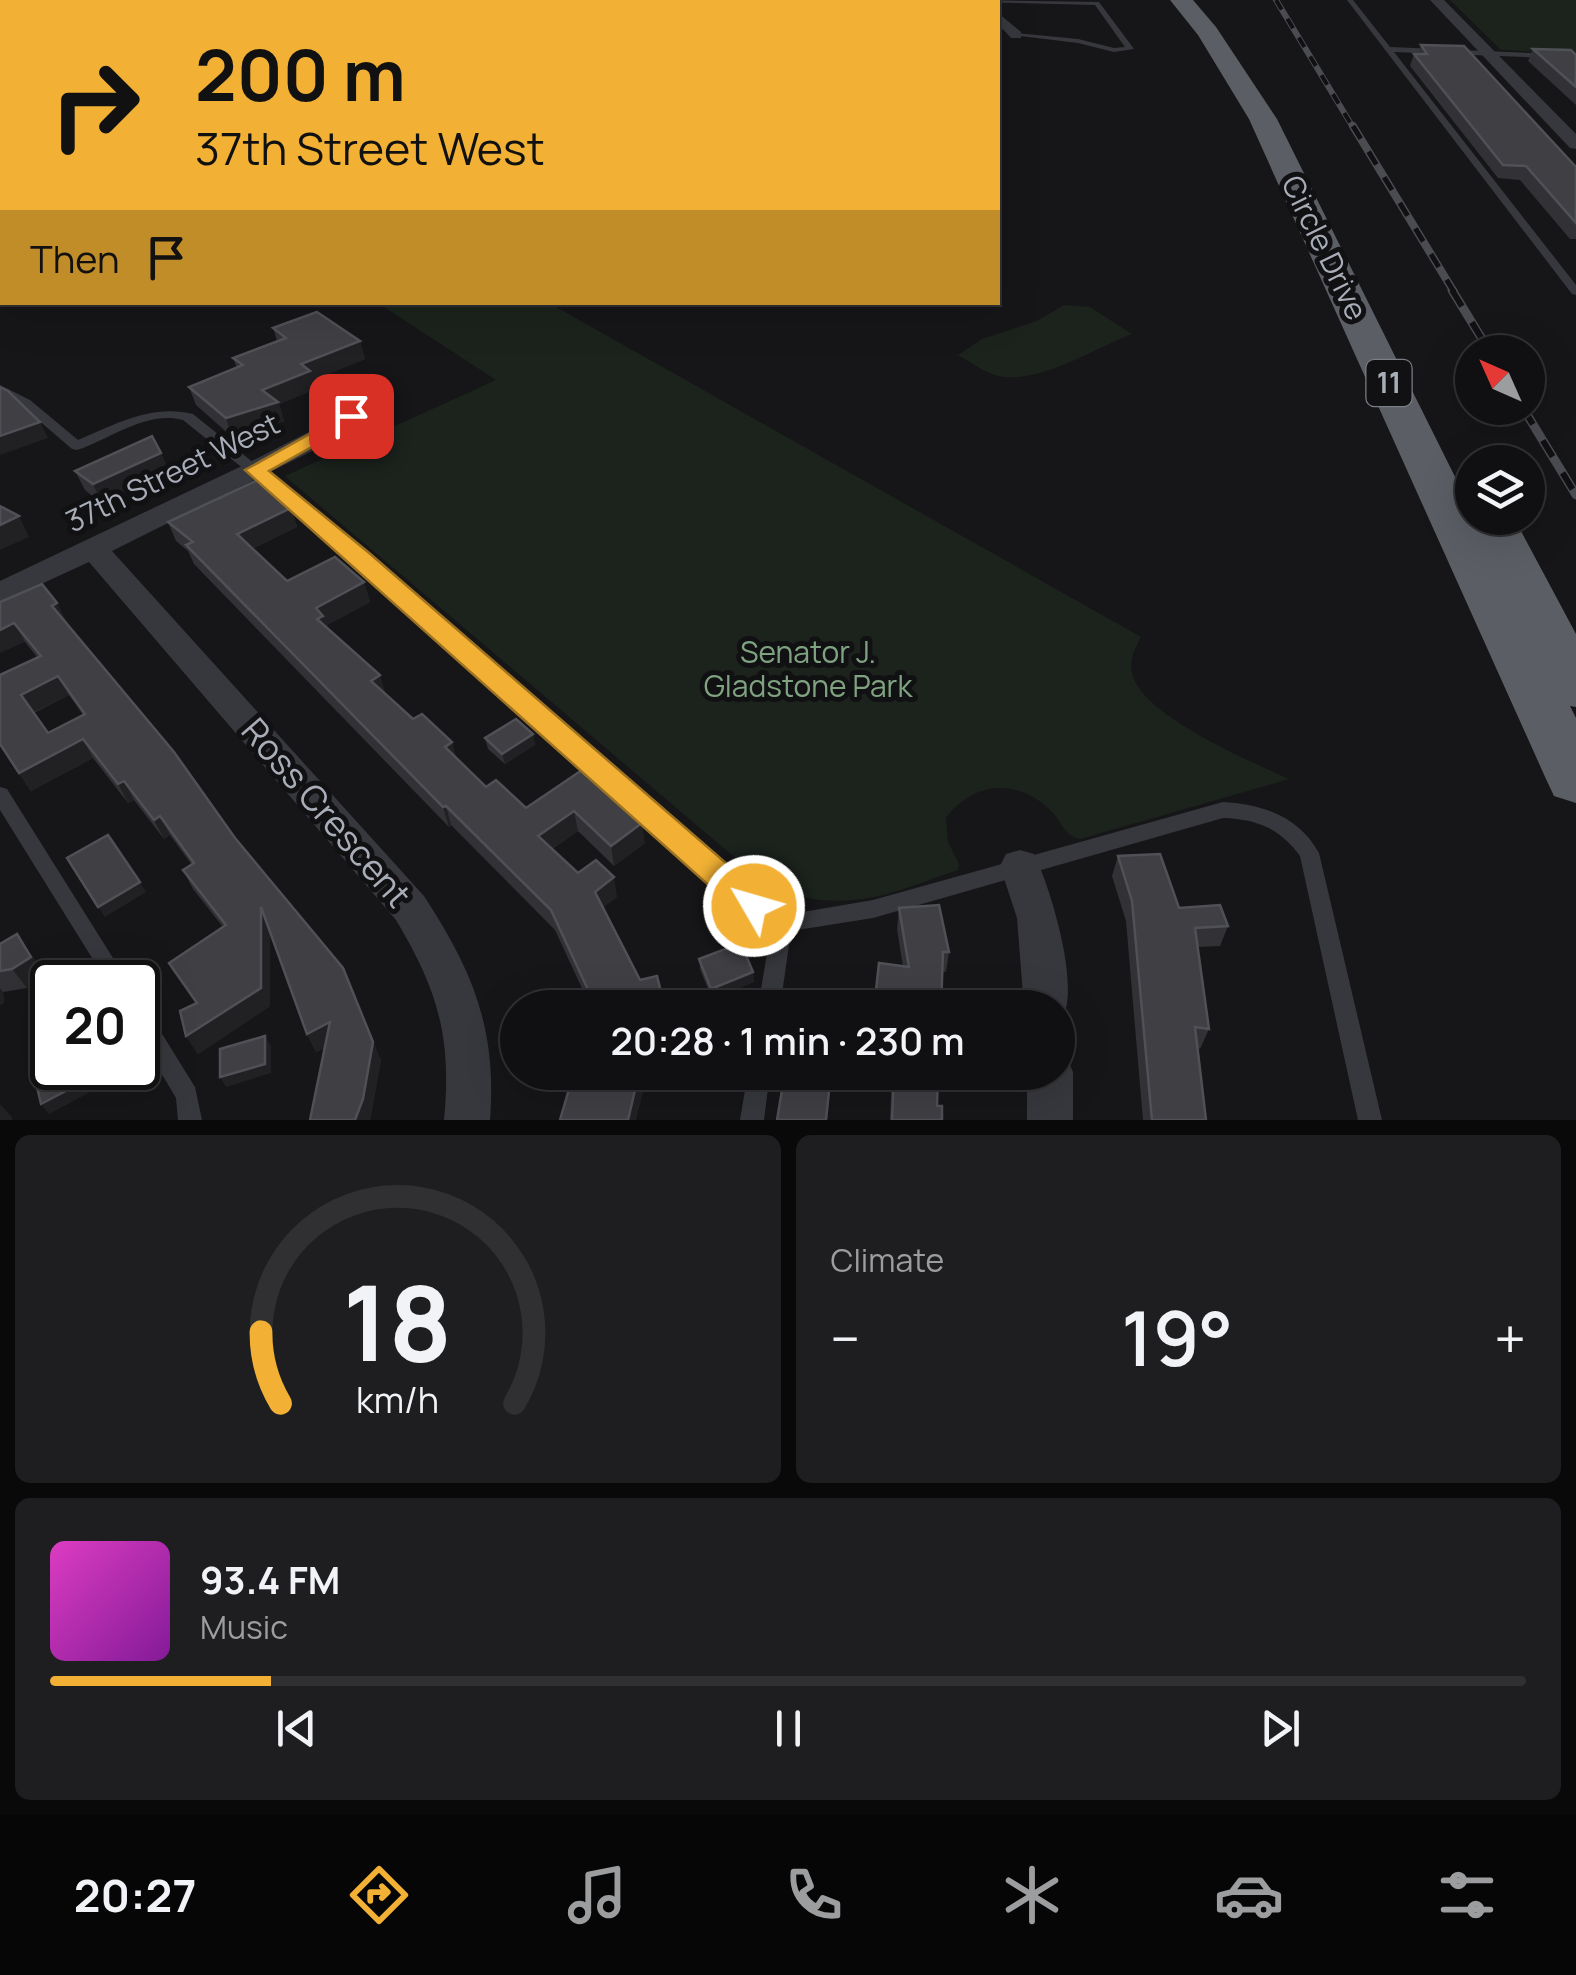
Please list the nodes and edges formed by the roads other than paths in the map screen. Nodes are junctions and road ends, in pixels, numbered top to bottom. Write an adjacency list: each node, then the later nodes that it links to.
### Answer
1 (1181, 0): 21 (highway, Circle Drive / 11)
2 (1206, 0): 15 (highway, Circle Drive / 11)
3 (1350, 0): 8 (lane)
4 (1437, 0): 9 (street)
5 (1000, 1): 7 (lane)
6 (1000, 19): 7 (street)
7 (1016, 35)
8 (1387, 49): 9 (lane); 12 (lane)
9 (1488, 54): 10 (lane); 11 (street)
10 (1576, 57)
11 (1576, 144)
12 (1576, 292)
13 (0, 389): 16 (lane)
14 (370, 402): 16 (street, 37th Street West)
15 (1455, 447)
16 (256, 470): 18 (street, 37th Street West); 24 (lane)
17 (1499, 535): 20 (highway)
18 (93, 548): 19 (street, 37th Street West); 32 (street, Ross Crescent)
19 (0, 593)
20 (1576, 688)
21 (1576, 779)
22 (0, 794): 25 (lane)
23 (1020, 866): 24 (lane); 27 (street); 35 (lane)
24 (782, 924): 26 (lane)
25 (104, 960)
26 (772, 990)
27 (1044, 990)
28 (160, 1050): 31 (lane)
29 (756, 1090): 33 (lane)
30 (1050, 1090): 34 (street)
31 (190, 1120)
32 (468, 1120)
33 (752, 1120)
34 (1050, 1120)
35 (1370, 1120)

